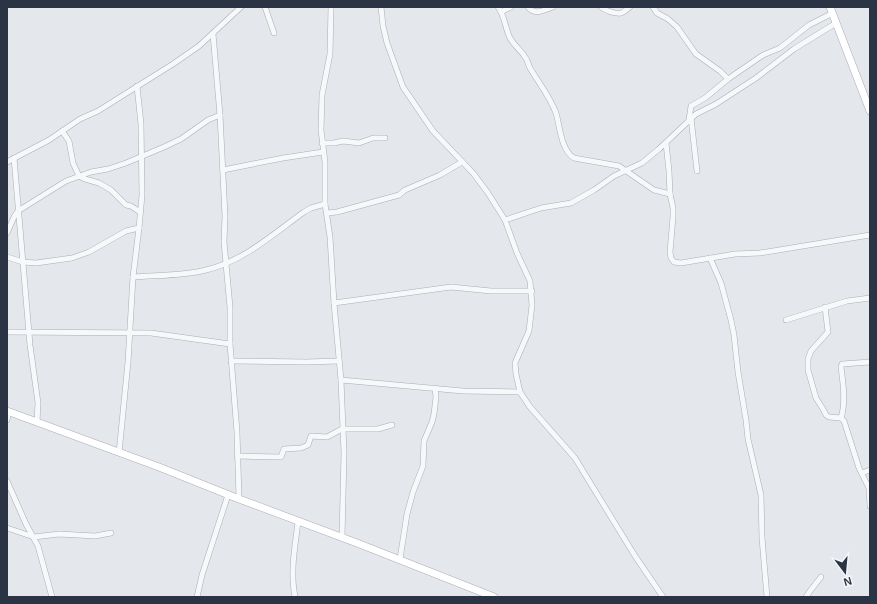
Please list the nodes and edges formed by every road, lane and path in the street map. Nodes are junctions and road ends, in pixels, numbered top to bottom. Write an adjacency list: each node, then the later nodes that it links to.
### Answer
1 (241, 7): 15 (street)
2 (265, 7): 14 (street)
3 (331, 7): 23 (street)
4 (381, 7): 29 (street)
5 (512, 7): 11 (street)
6 (528, 7): 7 (street)
7 (553, 7)
8 (601, 7): 9 (street)
9 (630, 7)
10 (653, 7): 16 (street)
11 (499, 9): 31 (street)
12 (831, 10): 13 (main road); 16 (street)
13 (836, 23): 18 (main road); 20 (street)
14 (274, 33)
15 (213, 34): 17 (street); 19 (street)
16 (728, 79): 20 (street)
17 (137, 86): 21 (street); 26 (street)
18 (870, 111)
19 (220, 115): 26 (street); 30 (street)
20 (690, 120): 24 (street); 32 (street)
21 (62, 132): 27 (street); 33 (street)
22 (385, 138): 23 (street)
23 (322, 143): 25 (street)
24 (666, 143): 31 (street); 34 (street)
25 (323, 152): 30 (street); 35 (street)
26 (142, 156): 33 (street); 37 (street)
27 (14, 158): 28 (street); 36 (street)
28 (7, 162)
29 (462, 162): 38 (street); 39 (street)
30 (223, 170): 46 (street)
31 (626, 170): 34 (street); 39 (street)
32 (697, 171)
33 (79, 176): 36 (street); 37 (street)
34 (670, 194): 44 (street)
35 (325, 204): 38 (street); 46 (street)
36 (18, 211): 41 (street); 45 (street)
37 (140, 212): 40 (street)
38 (327, 212): 50 (street)
39 (505, 220): 48 (street)
40 (140, 228): 45 (street); 47 (street)
41 (7, 233)
42 (870, 235): 44 (street)
43 (7, 257): 45 (street)
44 (710, 258): 89 (street)
45 (23, 262): 54 (street)
46 (226, 264): 47 (street); 56 (street)
47 (133, 277): 55 (street)
48 (532, 291): 50 (street); 62 (street)
49 (870, 298): 51 (street)
50 (334, 303): 58 (street)
51 (825, 307): 52 (street); 64 (street)
52 (786, 320)
53 (7, 332): 54 (street)
54 (30, 333): 55 (street); 66 (street)
55 (129, 334): 56 (street); 69 (street)
56 (230, 344): 57 (street)
57 (231, 361): 58 (street); 70 (street)
58 (339, 361): 60 (street)
59 (870, 362): 64 (street)
60 (341, 380): 61 (street); 68 (street)
61 (435, 389): 62 (street); 82 (street)
62 (520, 392): 88 (street)
63 (8, 411): 65 (street); 66 (main road)
64 (841, 418): 72 (street)
65 (7, 420)
66 (37, 422): 69 (main road)
67 (392, 425): 68 (street)
68 (342, 429): 70 (street); 81 (street)
69 (119, 453): 74 (main road)
70 (237, 456): 75 (street)
71 (870, 470): 72 (street)
72 (862, 473): 76 (street)
73 (7, 481): 80 (street)
74 (228, 495): 75 (main road); 85 (street)
75 (238, 500): 77 (main road)
76 (870, 506)
77 (298, 522): 81 (main road); 86 (street)
78 (7, 528): 80 (street)
79 (110, 534): 80 (street)
80 (34, 537): 84 (street)
81 (342, 538): 82 (main road)
82 (400, 559): 87 (main road)
83 (821, 577): 90 (street)
84 (52, 597)
85 (197, 597)
86 (295, 597)
87 (492, 597)
88 (663, 597)
89 (767, 597)
90 (806, 597)

